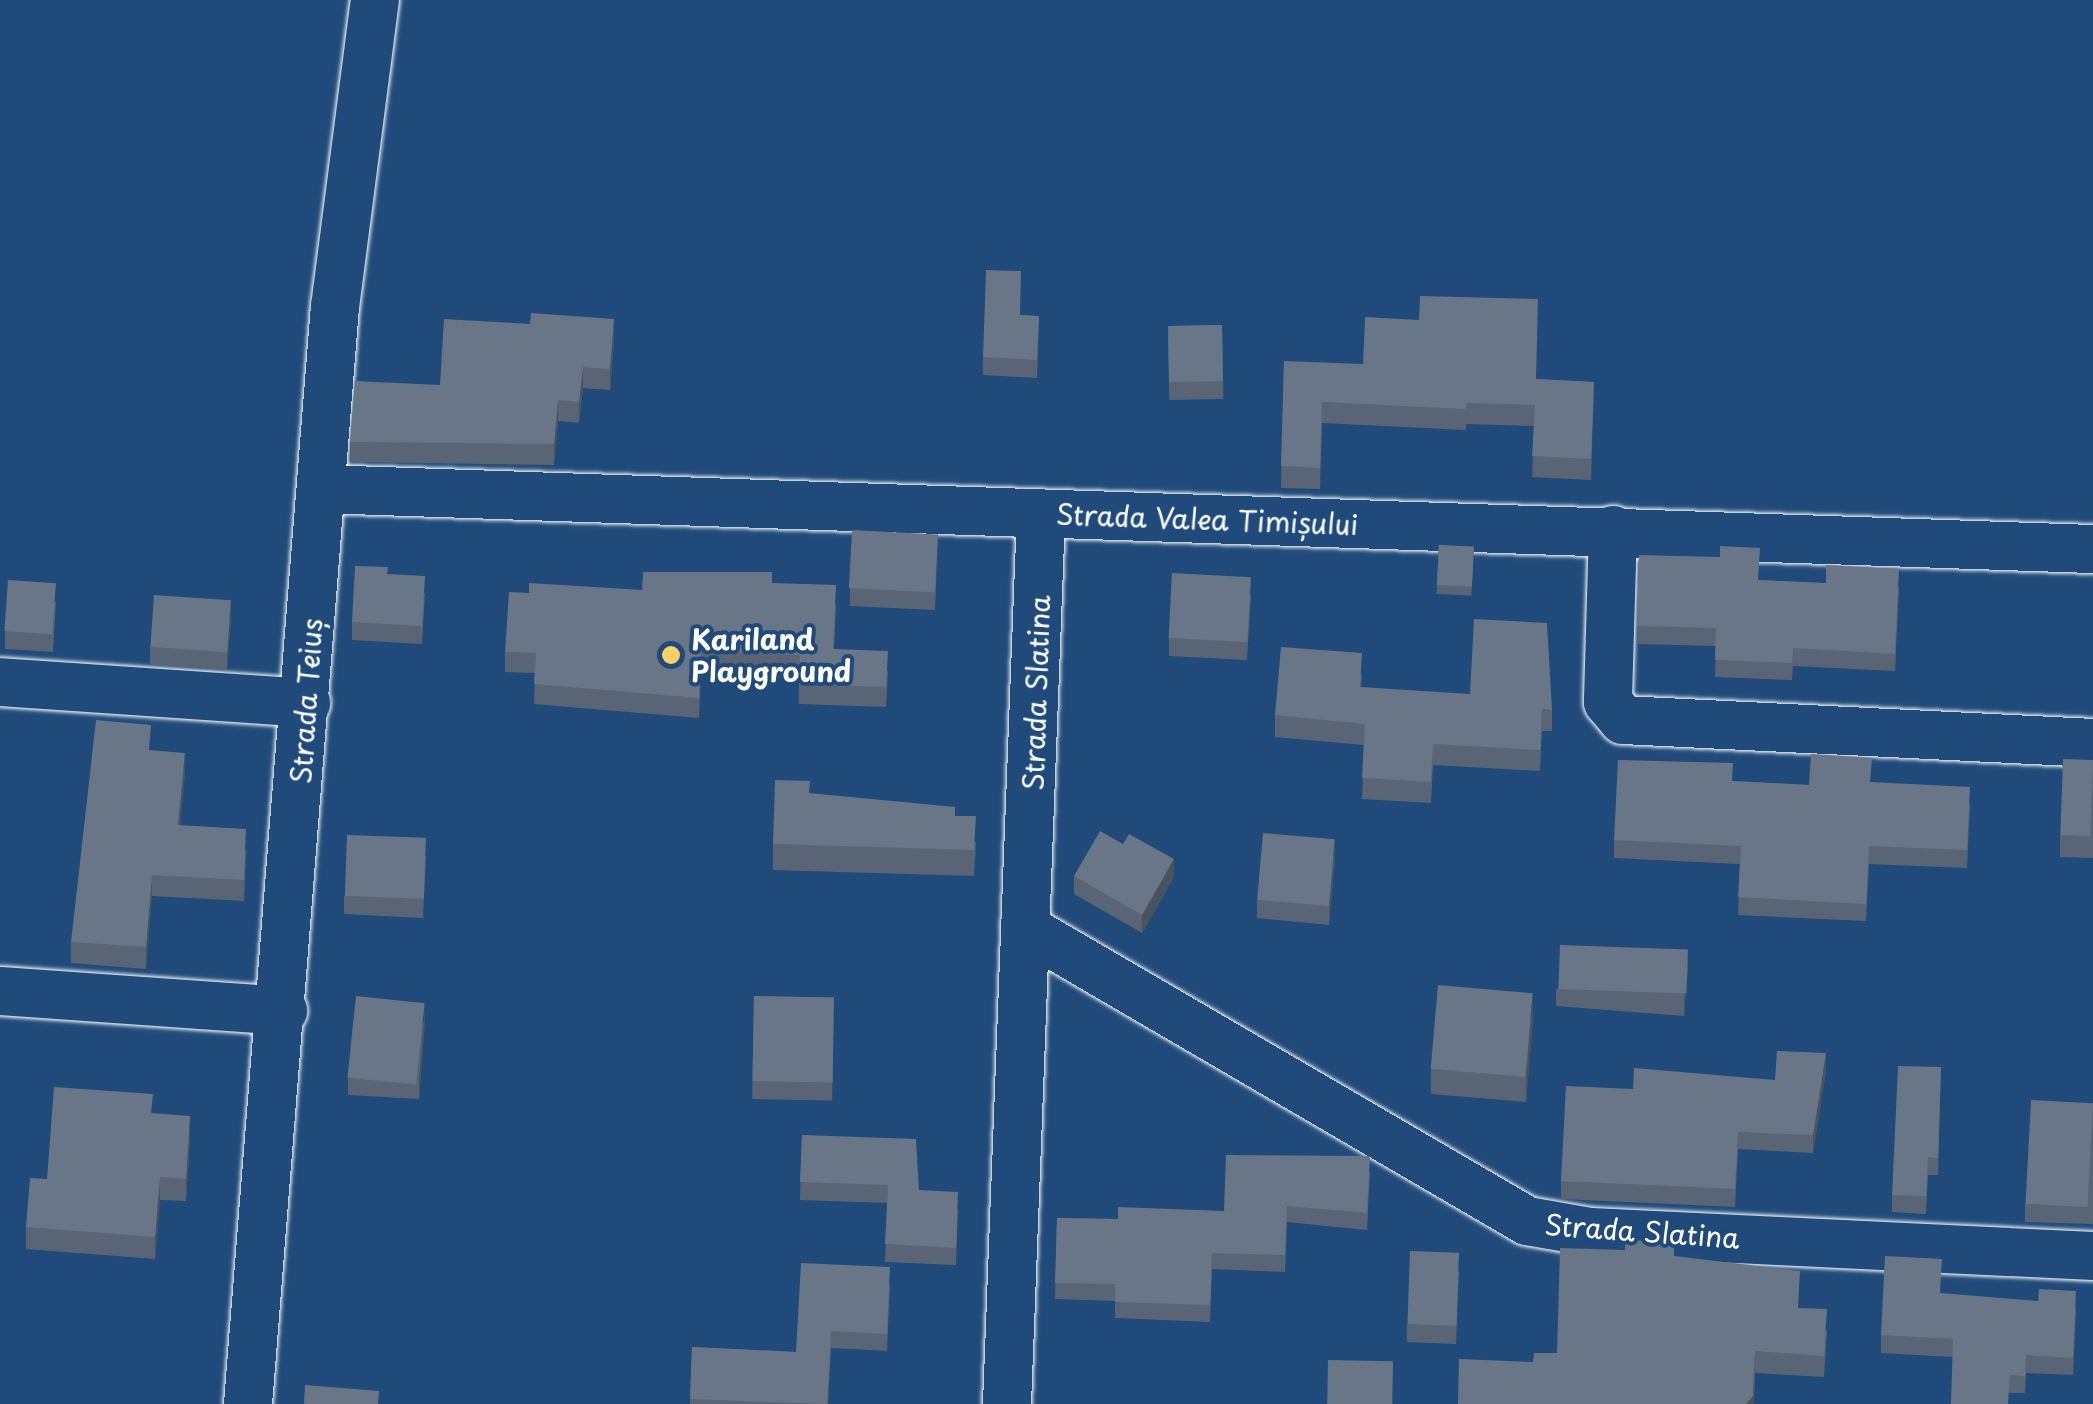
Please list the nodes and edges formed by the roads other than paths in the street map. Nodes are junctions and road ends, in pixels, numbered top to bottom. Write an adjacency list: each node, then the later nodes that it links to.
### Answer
1 (375, 0): 2 (street, Strada Teiuș)
2 (320, 489): 3 (street, Strada Valea Timișului); 7 (street, Strada Teiuș)
3 (1041, 514): 4 (street, Strada Valea Timișului); 9 (street, Strada Slatina)
4 (1613, 530): 5 (street, Strada Valea Timișului); 8 (street)
5 (2093, 549)
6 (0, 682): 7 (street)
7 (306, 703): 11 (street, Strada Teiuș)
8 (2093, 743)
9 (1030, 932): 12 (street, Strada Slatina); 14 (street, Strada Slatina)
10 (0, 990): 11 (street)
11 (283, 1011): 13 (street, Strada Teiuș)
12 (2093, 1256)
13 (248, 1404)
14 (1007, 1404)

